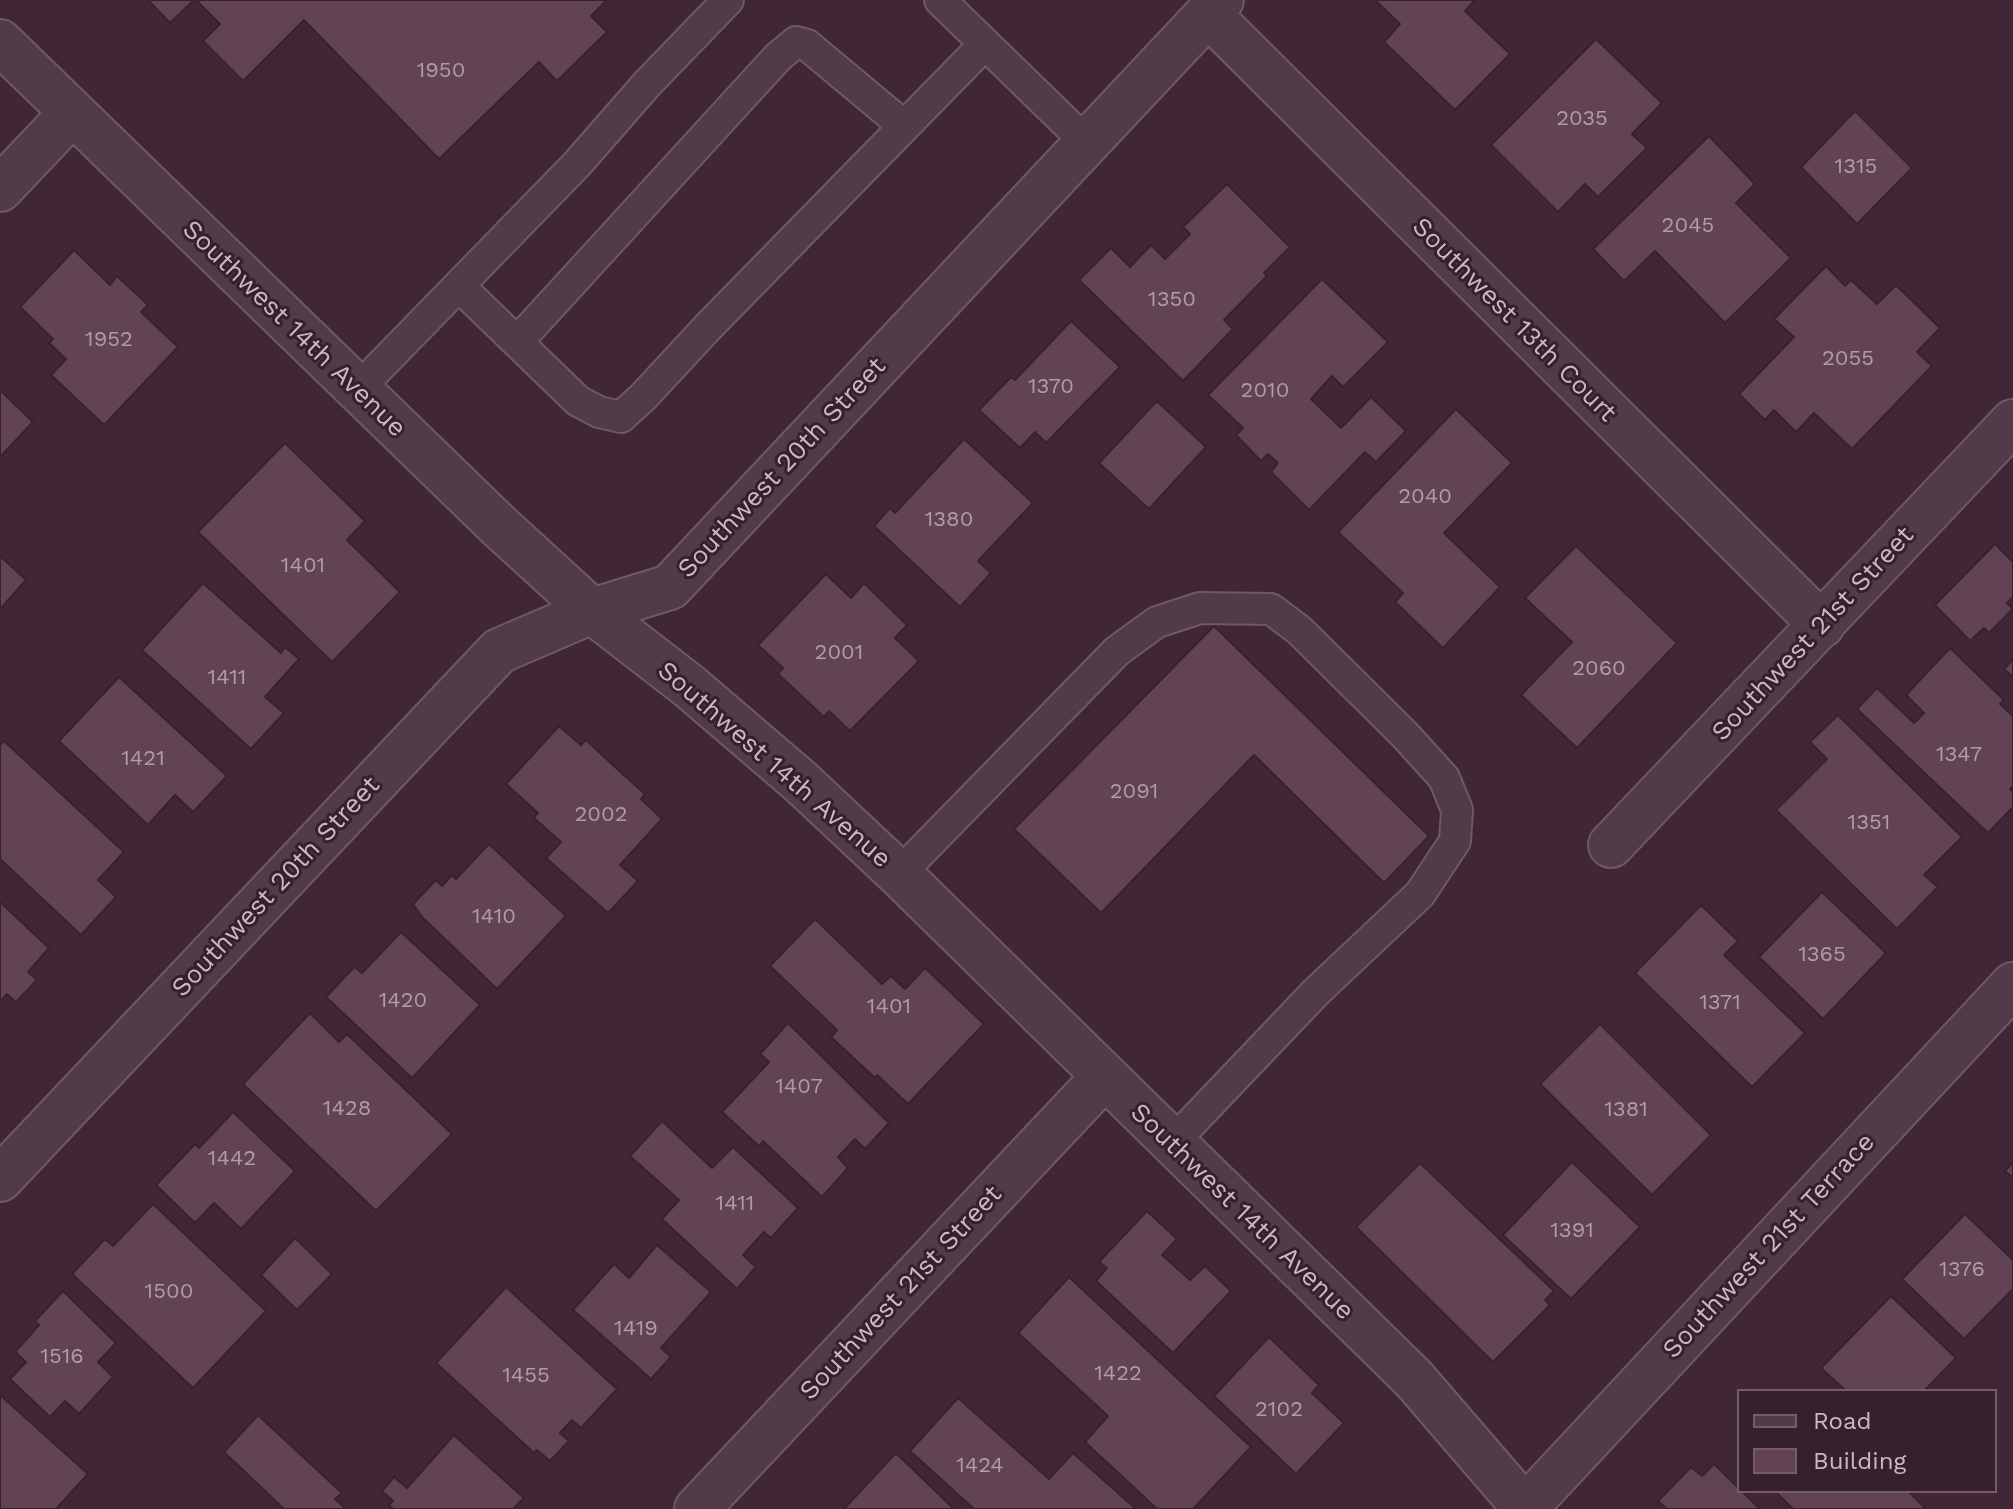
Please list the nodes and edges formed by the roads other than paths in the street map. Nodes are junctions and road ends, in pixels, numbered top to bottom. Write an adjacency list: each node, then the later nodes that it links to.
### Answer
1 (728, 0): 10 (lane)
2 (940, 0): 5 (lane)
3 (1215, 7): 8 (street, Southwest 20th Street); 15 (street, Southwest 13th Court)
4 (0, 42): 6 (street, Southwest 14th Avenue)
5 (985, 44): 7 (lane); 8 (lane)
6 (72, 113): 9 (street); 12 (street, Southwest 14th Avenue)
7 (904, 126): 11 (lane); 11 (lane)
8 (1087, 143): 14 (street, Southwest 20th Street)
9 (0, 189)
10 (459, 286): 11 (lane); 12 (lane)
11 (518, 341)
12 (356, 391): 14 (street, Southwest 14th Avenue)
13 (2013, 422): 15 (street, Southwest 21st Street)
14 (592, 611): 17 (street, Southwest 14th Avenue); 21 (street, Southwest 20th Street)
15 (1822, 625): 16 (street, Southwest 21st Street)
16 (1611, 845)
17 (899, 874): 19 (street, Southwest 14th Avenue); 20 (lane)
18 (2013, 985): 22 (street, Southwest 21st Terrace)
19 (1104, 1077): 20 (street, Southwest 14th Avenue); 23 (street, Southwest 21st Street)
20 (1173, 1142): 22 (street, Southwest 14th Avenue)
21 (0, 1179)
22 (1526, 1508)
23 (697, 1509)

